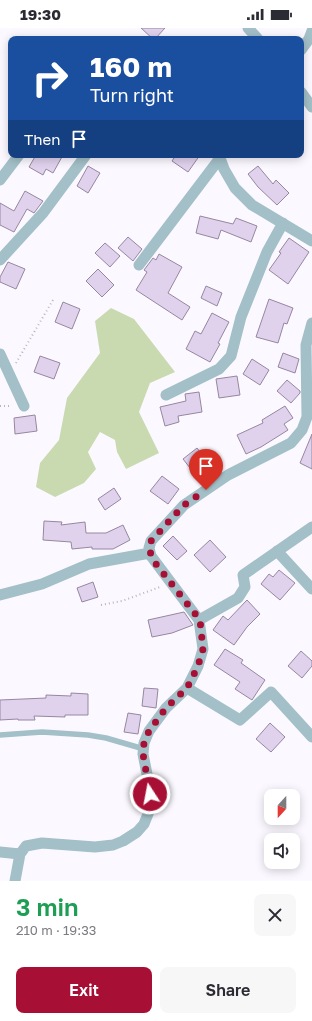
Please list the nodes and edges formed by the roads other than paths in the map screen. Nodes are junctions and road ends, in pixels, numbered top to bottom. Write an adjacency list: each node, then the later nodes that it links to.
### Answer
1 (248, 28): 3 (street)
2 (312, 31): 4 (street)
3 (255, 36)
4 (304, 46)
5 (304, 96): 6 (street)
6 (312, 107)
7 (17, 158): 11 (street)
8 (84, 158): 14 (street)
9 (218, 158): 15 (street)
10 (220, 158): 12 (street)
11 (0, 180)
12 (283, 223): 13 (street); 18 (street)
13 (312, 241)
14 (0, 260)
15 (139, 265)
16 (312, 323): 20 (street)
17 (0, 354): 19 (street)
18 (166, 395)
19 (24, 406)
20 (310, 419): 23 (street)
21 (312, 527): 22 (street)
22 (277, 551): 24 (street); 26 (street)
23 (150, 553): 25 (street); 26 (street)
24 (312, 589)
25 (0, 595)
26 (200, 620): 27 (street)
27 (187, 688): 29 (street); 30 (street)
28 (0, 735): 30 (lane)
29 (312, 736)
30 (144, 749): 32 (street)
31 (0, 852): 32 (street)
32 (20, 854): 33 (street)
33 (15, 881)

